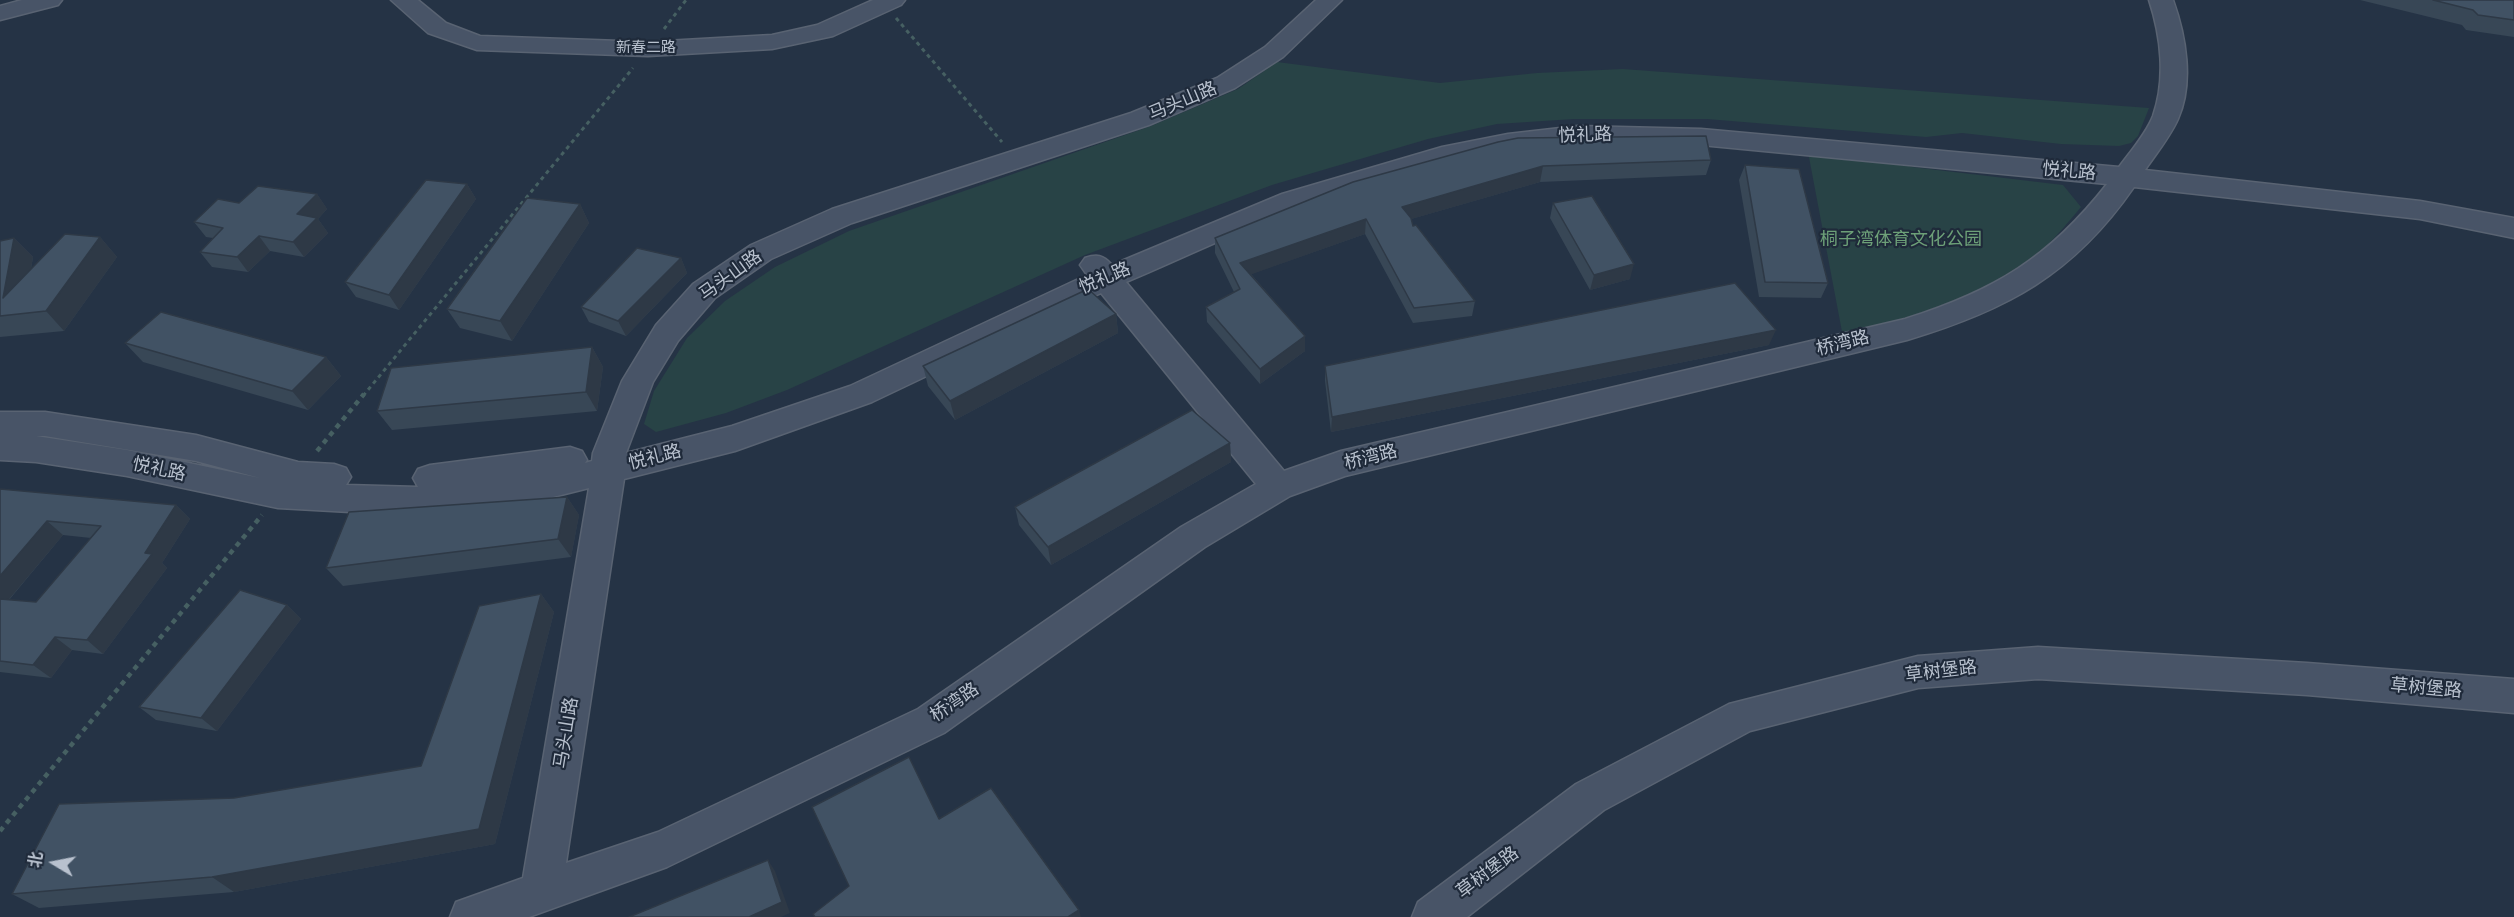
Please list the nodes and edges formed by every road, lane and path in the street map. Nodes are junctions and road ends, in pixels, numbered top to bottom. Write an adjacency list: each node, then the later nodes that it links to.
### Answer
1 (50, 0): 7 (street)
2 (402, 0): 8 (street, 新春二路)
3 (686, 0): 8 (path)
4 (1330, 0): 9 (street, 马头山路)
5 (2161, 0): 10 (street, 桥湾路)
6 (886, 2): 8 (street, 新春二路); 9 (path)
7 (0, 13)
8 (648, 49): 22 (path)
9 (1017, 159): 20 (street, 马头山路)
10 (2133, 169): 11 (street, 悦礼路); 14 (street, 悦礼路); 23 (street, 桥湾路)
11 (2226, 179): 12 (street); 13 (street)
12 (2514, 215)
13 (2514, 228)
14 (1101, 272): 20 (street, 悦礼路); 23 (street)
15 (0, 411): 17 (street)
16 (0, 424): 17 (street, 悦礼路)
17 (66, 428): 22 (street, 悦礼路)
18 (0, 447): 21 (street, 悦礼路)
19 (0, 459): 21 (street)
20 (609, 461): 22 (street, 悦礼路); 26 (street, 马头山路)
21 (127, 463): 22 (street, 悦礼路)
22 (288, 485): 25 (path)
23 (1278, 487): 26 (street, 桥湾路)
24 (2514, 696): 28 (street, 草树堡路)
25 (0, 831)
26 (542, 894): 27 (street, 桥湾路)
27 (471, 917)
28 (1433, 917)

